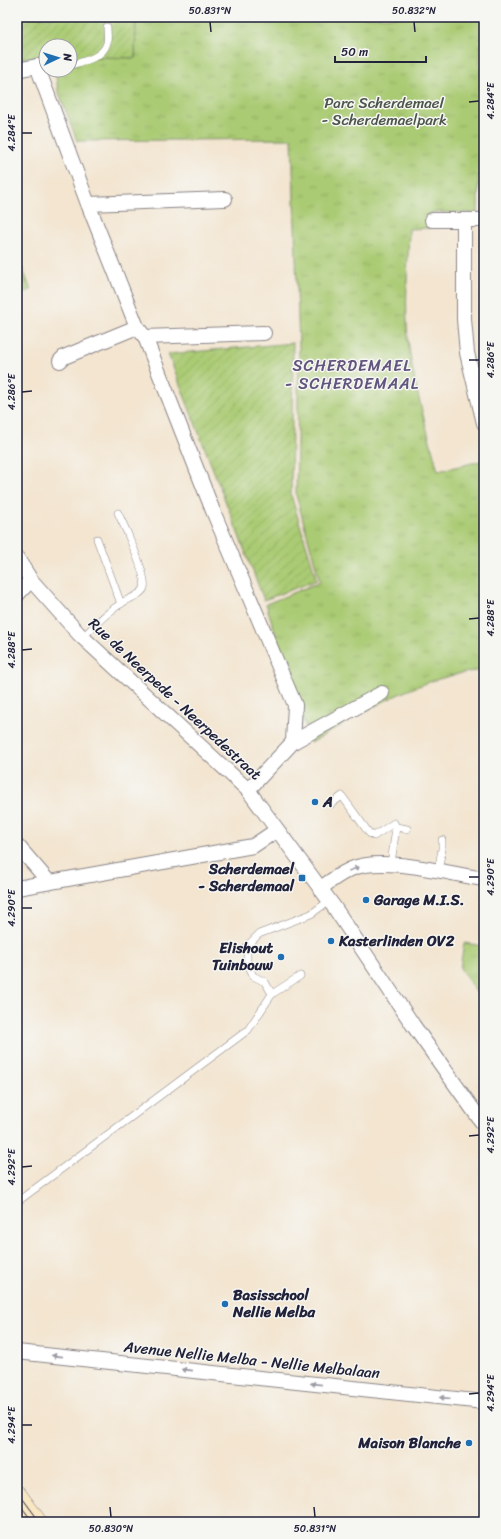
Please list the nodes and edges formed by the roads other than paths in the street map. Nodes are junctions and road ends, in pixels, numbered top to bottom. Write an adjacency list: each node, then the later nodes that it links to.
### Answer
1 (107, 26): 2 (lane)
2 (78, 63)
3 (38, 66): 4 (street)
4 (17, 70)
5 (45, 78): 7 (street)
6 (225, 199): 7 (street)
7 (88, 204): 11 (street)
8 (432, 220): 9 (street)
9 (464, 220): 10 (street); 14 (street)
10 (484, 220)
11 (141, 332): 12 (street); 13 (street); 23 (street)
12 (264, 333)
13 (60, 361)
14 (484, 423)
15 (118, 513): 20 (lane)
16 (97, 539): 20 (lane)
17 (17, 558): 18 (street, Rue de Neerpede - Neerpedestraat)
18 (31, 580): 19 (street); 21 (street, Rue de Neerpede - Neerpedestraat)
19 (17, 595)
20 (121, 604): 21 (lane)
21 (83, 637): 24 (street, Rue de Neerpede - Neerpedestraat)
22 (382, 693): 23 (street)
23 (293, 742): 24 (street)
24 (248, 790): 28 (street, Rue de Neerpede - Neerpedestraat)
25 (331, 804): 26 (lane)
26 (396, 827): 27 (lane); 31 (lane)
27 (407, 829)
28 (277, 830): 34 (street); 36 (street, Rue de Neerpede - Neerpedestraat)
29 (442, 840): 32 (lane)
30 (17, 845): 34 (street)
31 (391, 864): 32 (street); 36 (street, one-way to 31)
32 (438, 872): 33 (street)
33 (484, 879)
34 (49, 882): 35 (street)
35 (17, 888)
36 (320, 889): 37 (street, Rue de Neerpede - Neerpedestraat)
37 (329, 901): 39 (lane); 40 (street, Rue de Neerpede - Neerpedestraat)
38 (300, 976): 39 (lane)
39 (272, 994): 41 (lane)
40 (484, 1125)
41 (17, 1202)
42 (17, 1352): 43 (street, Avenue Nellie Melba - Nellie Melbalaan, one-way to 42)
43 (484, 1402)
44 (17, 1496): 45 (street)
45 (37, 1522)

